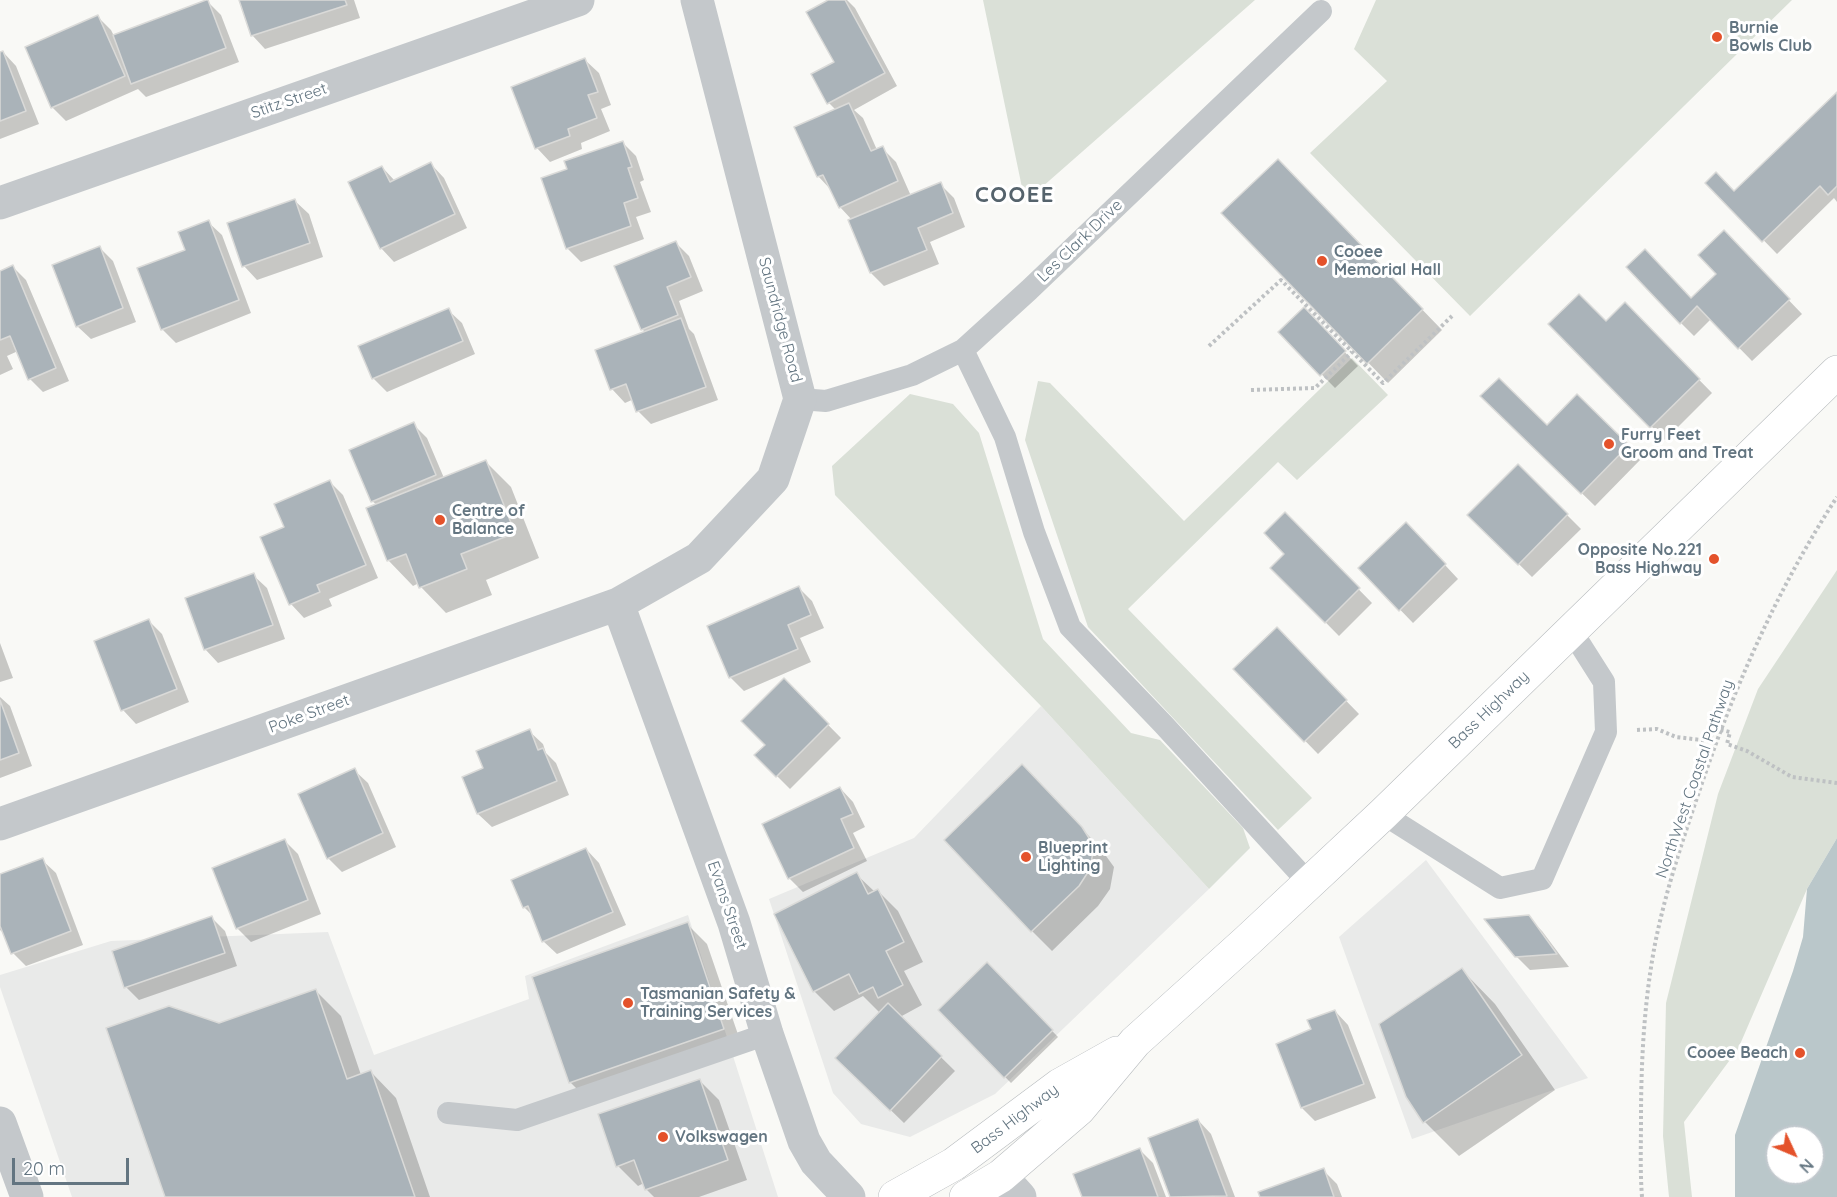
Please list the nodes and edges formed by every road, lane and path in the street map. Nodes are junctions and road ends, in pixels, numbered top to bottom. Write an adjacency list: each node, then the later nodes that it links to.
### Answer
1 (578, 0): 4 (street, Stitz Street)
2 (697, 0): 11 (street, Saundridge Road)
3 (1321, 11): 7 (lane, Les Clark Drive)
4 (0, 204)
5 (1452, 316): 8 (path)
6 (1209, 346): 8 (path)
7 (963, 350): 11 (lane, Les Clark Drive); 20 (lane)
8 (1352, 352): 10 (path)
9 (1837, 372): 14 (highway, Bass Highway)
10 (1251, 390)
11 (800, 399): 13 (street, Saundridge Road)
12 (1837, 497): 15 (path, NorthWest Coastal Pathway)
13 (618, 604): 19 (street, Poke Street); 21 (street, Evans Street)
14 (1571, 630): 16 (lane); 18 (highway, Bass Highway)
15 (1720, 730): 16 (path); 17 (path); 30 (path, NorthWest Coastal Pathway)
16 (1606, 732): 18 (lane)
17 (1837, 783)
18 (1383, 814): 20 (highway, Bass Highway)
19 (0, 824)
20 (1308, 882): 22 (highway, Bass Highway)
21 (767, 1034): 23 (lane); 27 (street, Evans Street)
22 (1135, 1042): 25 (highway, Bass Highway); 28 (highway, Bass Highway)
23 (448, 1113)
24 (2, 1132): 26 (street)
25 (1011, 1186): 29 (highway, Bass Highway)
26 (27, 1197)
27 (849, 1197)
28 (895, 1197)
29 (966, 1197)
30 (1642, 1197)

